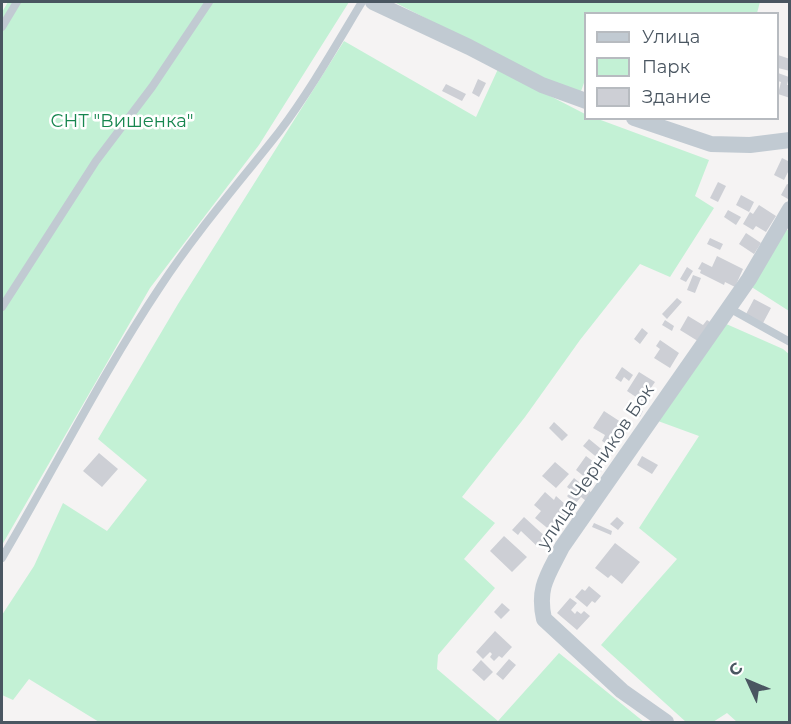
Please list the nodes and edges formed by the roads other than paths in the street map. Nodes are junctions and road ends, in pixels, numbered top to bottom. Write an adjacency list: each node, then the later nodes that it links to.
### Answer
1 (17, 2): 5 (lane)
2 (209, 2): 10 (lane)
3 (362, 2): 13 (lane)
4 (373, 2): 6 (street)
5 (2, 27)
6 (584, 101)
7 (640, 120): 8 (street)
8 (789, 140)
9 (789, 208): 11 (street, улица Черников Бок)
10 (2, 307)
11 (729, 308): 12 (lane); 14 (street, улица Черников Бок)
12 (789, 342)
13 (2, 558)
14 (666, 723)

